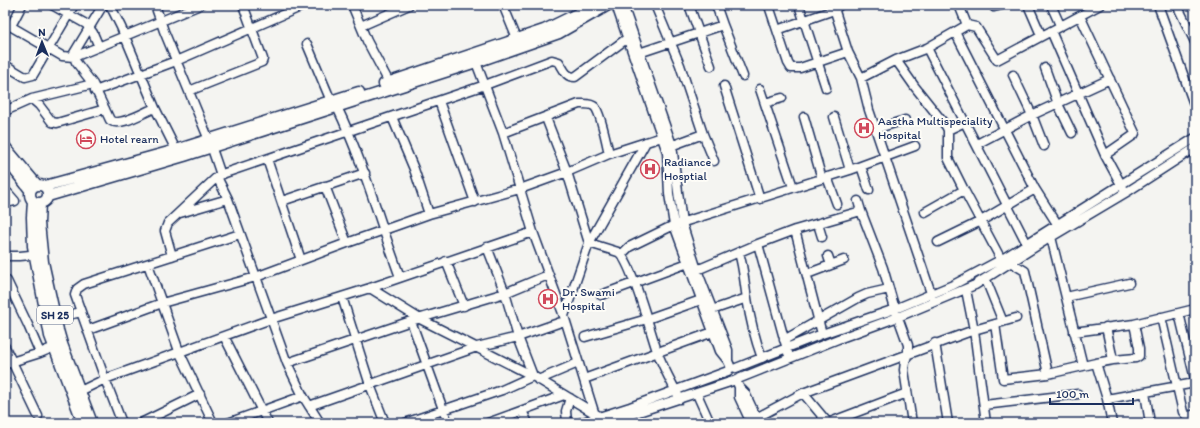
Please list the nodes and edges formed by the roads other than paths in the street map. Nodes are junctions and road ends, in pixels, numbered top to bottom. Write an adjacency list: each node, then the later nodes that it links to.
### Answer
1 (22, 5): 34 (street)
2 (52, 5): 30 (street)
3 (74, 5): 30 (street)
4 (103, 5): 39 (street)
5 (110, 5): 47 (street)
6 (155, 5): 32 (street)
7 (200, 5): 32 (street)
8 (243, 5): 40 (street)
9 (305, 5): 40 (street)
10 (352, 5): 38 (street)
11 (410, 5): 38 (street)
12 (503, 5): 48 (street)
13 (592, 5): 48 (main road)
14 (608, 5): 58 (main road)
15 (620, 5): 45 (street)
16 (655, 5): 50 (street)
17 (689, 5): 44 (street)
18 (716, 5): 35 (street)
19 (800, 5): 33 (street)
20 (959, 5): 36 (street)
21 (992, 5): 22 (street)
22 (1002, 5)
23 (1028, 5): 46 (street)
24 (1051, 5): 37 (street)
25 (1100, 5): 31 (street)
26 (1158, 5): 82 (street)
27 (1177, 5): 49 (street)
28 (836, 7): 33 (street); 55 (street)
29 (770, 9): 41 (street)
30 (68, 14): 39 (street); 53 (street)
31 (1080, 16): 37 (street); 69 (street)
32 (160, 21): 47 (street); 60 (street)
33 (805, 21): 41 (street); 61 (street)
34 (8, 24): 53 (street)
35 (723, 25): 44 (street); 67 (street)
36 (966, 25): 43 (street); 46 (street)
37 (1060, 25): 42 (street)
38 (361, 26): 71 (street)
39 (90, 28): 52 (street); 57 (street)
40 (252, 28): 60 (street); 76 (street)
41 (777, 30): 61 (street)
42 (1051, 31): 46 (street); 77 (street)
43 (955, 32): 54 (street); 97 (street)
44 (699, 33): 50 (street); 63 (street)
45 (630, 36): 56 (street); 70 (street); 102 (street)
46 (1041, 36)
47 (125, 37): 52 (street); 65 (street)
48 (517, 39): 58 (main road)
49 (1195, 42)
50 (671, 43): 56 (street); 101 (street)
51 (307, 44): 83 (street)
52 (99, 47): 57 (street)
53 (48, 48): 57 (street); 62 (street)
54 (927, 48): 59 (street); 94 (street)
55 (848, 52): 61 (street); 68 (street)
56 (639, 53): 102 (street)
57 (74, 57): 73 (street)
58 (474, 58): 70 (street); 71 (main road)
59 (896, 60): 68 (street); 96 (street)
60 (176, 61): 65 (street); 76 (street)
61 (817, 62): 74 (street)
62 (5, 65)
63 (711, 66)
64 (1045, 68): 84 (street)
65 (141, 74): 73 (street); 85 (street)
66 (1013, 75): 88 (street)
67 (743, 76)
68 (861, 78): 95 (street)
69 (1110, 79): 77 (street); 114 (street)
70 (485, 85): 80 (street); 100 (street)
71 (390, 86): 83 (main road)
72 (724, 86): 136 (street)
73 (94, 88): 79 (street); 86 (street)
74 (826, 88)
75 (760, 90): 81 (street)
76 (189, 91): 105 (street)
77 (1078, 94): 84 (street); 114 (street)
78 (782, 98): 81 (street)
79 (32, 99): 86 (street); 87 (street)
80 (439, 101): 89 (street); 140 (street)
81 (765, 103): 127 (street)
82 (1194, 103)
83 (334, 104): 98 (street); 105 (main road)
84 (1058, 104): 88 (street); 99 (street)
85 (155, 108): 86 (street); 112 (street)
86 (105, 109)
87 (5, 112)
88 (1032, 116): 97 (street); 109 (street)
89 (392, 117): 98 (street); 147 (street)
90 (804, 117): 124 (street)
91 (834, 117): 120 (street)
92 (546, 118): 100 (street); 113 (street); 121 (street)
93 (905, 120): 95 (street)
94 (965, 122): 96 (street); 106 (street)
95 (875, 129): 116 (street)
96 (948, 130): 132 (street)
97 (1005, 130): 106 (street); 130 (street)
98 (349, 131): 117 (street); 122 (street)
99 (1072, 133)
100 (502, 134): 129 (street)
101 (703, 134): 110 (street); 118 (street)
102 (665, 136): 104 (street); 110 (street)
103 (1195, 138): 125 (street)
104 (646, 142): 113 (street); 160 (street)
105 (210, 143): 112 (main road); 123 (street); 128 (main road)
106 (977, 144): 143 (street)
107 (5, 146): 128 (main road)
108 (915, 146): 116 (street)
109 (1044, 146)
110 (669, 147): 149 (street)
111 (1195, 148): 134 (street)
112 (176, 150): 128 (main road)
113 (610, 154): 121 (street)
114 (1104, 155): 125 (street)
115 (5, 158): 128 (main road)
116 (886, 158): 119 (street); 194 (street)
117 (267, 159): 123 (street); 138 (street)
118 (714, 161)
119 (861, 166): 120 (street); 131 (street)
120 (850, 170): 124 (street)
121 (567, 172): 129 (street); 160 (street)
122 (365, 173): 126 (street); 152 (street)
123 (219, 176): 135 (street); 146 (street)
124 (824, 178): 127 (street); 142 (street)
125 (1121, 185): 134 (street); 151 (street)
126 (325, 186): 138 (street); 159 (street)
127 (793, 187): 136 (street)
128 (40, 189): 139 (main road); 139 (main road)
129 (520, 189): 140 (street); 154 (street)
130 (1035, 189): 143 (street); 151 (street)
131 (869, 190)
132 (964, 190): 145 (street); 148 (street)
133 (8, 193): 141 (street)
134 (1126, 193): 151 (street)
135 (228, 199): 146 (street); 155 (street)
136 (760, 199): 149 (street)
137 (858, 200): 144 (street)
138 (282, 201): 170 (street)
139 (36, 202): 165 (main road, SH 25)
140 (475, 202): 147 (street)
141 (5, 203)
142 (837, 204)
143 (1007, 205): 148 (street); 163 (street)
144 (862, 211): 150 (street); 187 (street)
145 (924, 212)
146 (177, 214): 168 (street)
147 (429, 214): 152 (street)
148 (981, 221): 158 (street); 173 (street)
149 (678, 224): 166 (street); 174 (street); 177 (street)
150 (818, 224): 153 (street); 156 (street)
151 (1060, 228): 157 (street); 163 (street)
152 (383, 230): 159 (street); 181 (street)
153 (795, 230): 161 (street); 178 (street)
154 (533, 232): 162 (street); 179 (street)
155 (240, 234): 168 (street); 180 (street)
156 (822, 237)
157 (1051, 237): 163 (street); 192 (street)
158 (938, 242)
159 (347, 243): 170 (street)
160 (590, 243): 166 (street); 206 (street)
161 (758, 244): 164 (street); 226 (street)
162 (487, 247): 172 (street); 189 (street)
163 (1027, 247): 173 (street); 173 (street)
164 (739, 253): 177 (street); 193 (street)
165 (38, 254): 167 (street); 205 (main road, SH 25); 228 (main road)
166 (622, 254): 184 (street)
167 (5, 256)
168 (172, 256): 175 (street)
169 (828, 256): 176 (street)
170 (301, 260): 180 (street)
171 (844, 260): 176 (street)
172 (446, 261): 181 (street); 197 (street)
173 (1008, 261): 182 (street); 194 (street); 245 (street)
174 (688, 263): 184 (street); 195 (street)
175 (148, 264): 196 (street); 201 (street)
176 (831, 265): 178 (street)
177 (697, 270): 200 (street)
178 (807, 274): 211 (street)
179 (548, 275): 189 (street); 206 (street)
180 (256, 277): 196 (street); 208 (street)
181 (400, 277): 186 (street)
182 (986, 280): 188 (street); 213 (street)
183 (7, 281): 232 (street)
184 (634, 283): 190 (street); 210 (street)
185 (1129, 283): 192 (street)
186 (370, 288): 191 (street); 209 (street)
187 (889, 289): 198 (street); 211 (street)
188 (966, 290): 194 (street); 218 (street)
189 (505, 293): 197 (street); 223 (street)
190 (601, 295)
191 (342, 297): 208 (street); 225 (street)
192 (1066, 297): 220 (street)
193 (746, 298): 200 (street); 235 (street)
194 (933, 298): 198 (street); 203 (street)
195 (701, 300): 210 (street); 219 (street)
196 (162, 304): 217 (street); 231 (street)
197 (464, 306): 209 (street)
198 (895, 309): 203 (street); 221 (street)
199 (1195, 309): 202 (street)
200 (712, 310): 244 (street)
201 (81, 312): 205 (street); 217 (street)
202 (1179, 313): 204 (street); 249 (street)
203 (898, 317): 234 (street); 236 (street)
204 (1161, 317): 215 (street); 253 (street)
205 (56, 318): 228 (main road, SH 25)
206 (564, 318): 223 (street); 240 (street)
207 (1016, 318): 213 (street)
208 (271, 319): 222 (street); 239 (street)
209 (420, 319): 212 (street); 230 (street)
210 (647, 319): 224 (street); 233 (street)
211 (819, 320): 221 (street); 226 (street)
212 (411, 321): 225 (street); 241 (street)
213 (1003, 322): 214 (street)
214 (995, 324): 218 (street); 245 (street)
215 (1134, 324): 216 (street); 237 (street)
216 (1106, 327): 220 (street); 237 (street)
217 (88, 330): 247 (street)
218 (974, 330): 227 (street); 266 (street)
219 (713, 332): 233 (street); 244 (street)
220 (1074, 332): 243 (street)
221 (822, 334): 226 (street)
222 (224, 336): 231 (street); 268 (street)
223 (518, 337): 230 (street); 246 (street)
224 (585, 337)
225 (356, 341): 239 (street); 252 (street)
226 (785, 344): 235 (street); 236 (street)
227 (935, 344): 234 (street); 294 (street)
228 (58, 345): 232 (street); 255 (main road, SH 25)
229 (5, 347): 238 (street)
230 (477, 347): 241 (street); 246 (street)
231 (179, 351): 247 (street); 259 (street)
232 (40, 353): 238 (street)
233 (658, 353): 248 (street); 254 (street)
234 (908, 353): 256 (street); 257 (street)
235 (762, 358): 244 (street)
236 (790, 358): 250 (street)
237 (1113, 360): 242 (street)
238 (8, 363): 272 (street)
239 (288, 363): 262 (street)
240 (578, 363): 246 (street); 248 (street)
241 (427, 364): 252 (street); 269 (street)
242 (1096, 364): 243 (street); 265 (street)
243 (1083, 366): 245 (street)
244 (731, 367): 250 (street); 254 (street)
245 (1048, 374)
246 (536, 378): 263 (street); 269 (street)
247 (105, 379): 255 (street); 279 (street)
248 (584, 379): 274 (street)
249 (1195, 379)
250 (736, 382): 260 (street); 275 (street)
251 (1195, 383): 253 (street)
252 (370, 385): 267 (street); 285 (street)
253 (1177, 387): 258 (street); 271 (street)
254 (676, 390): 264 (street); 273 (street)
255 (76, 393): 277 (main road); 278 (main road, SH 25)
256 (803, 393): 275 (street); 292 (street)
257 (907, 393): 292 (street); 293 (street)
258 (1144, 393): 265 (street); 297 (street)
259 (200, 394): 280 (street); 281 (street)
260 (697, 394): 264 (street); 291 (street)
261 (1078, 394): 266 (street)
262 (303, 396): 267 (street); 268 (street)
263 (567, 396): 270 (street); 274 (street); 290 (street)
264 (680, 399): 273 (street)
265 (1107, 399): 296 (street)
266 (984, 405): 295 (street)
267 (309, 406): 284 (street)
268 (262, 410): 282 (street); 283 (street)
269 (444, 410): 286 (street); 287 (street)
270 (522, 411): 288 (street); 289 (street)
271 (1195, 414)
272 (38, 416)
273 (630, 417): 274 (street)
274 (602, 418): 276 (street)
275 (756, 421)
276 (584, 422)
277 (83, 423)
278 (92, 423)
279 (122, 423)
280 (141, 423)
281 (213, 423)
282 (228, 423)
283 (268, 423)
284 (320, 423)
285 (385, 423)
286 (404, 423)
287 (448, 423)
288 (488, 423)
289 (528, 423)
290 (567, 423)
291 (710, 423)
292 (828, 423)
293 (912, 423)
294 (948, 423)
295 (986, 423)
296 (1112, 423)
297 (1150, 423)

